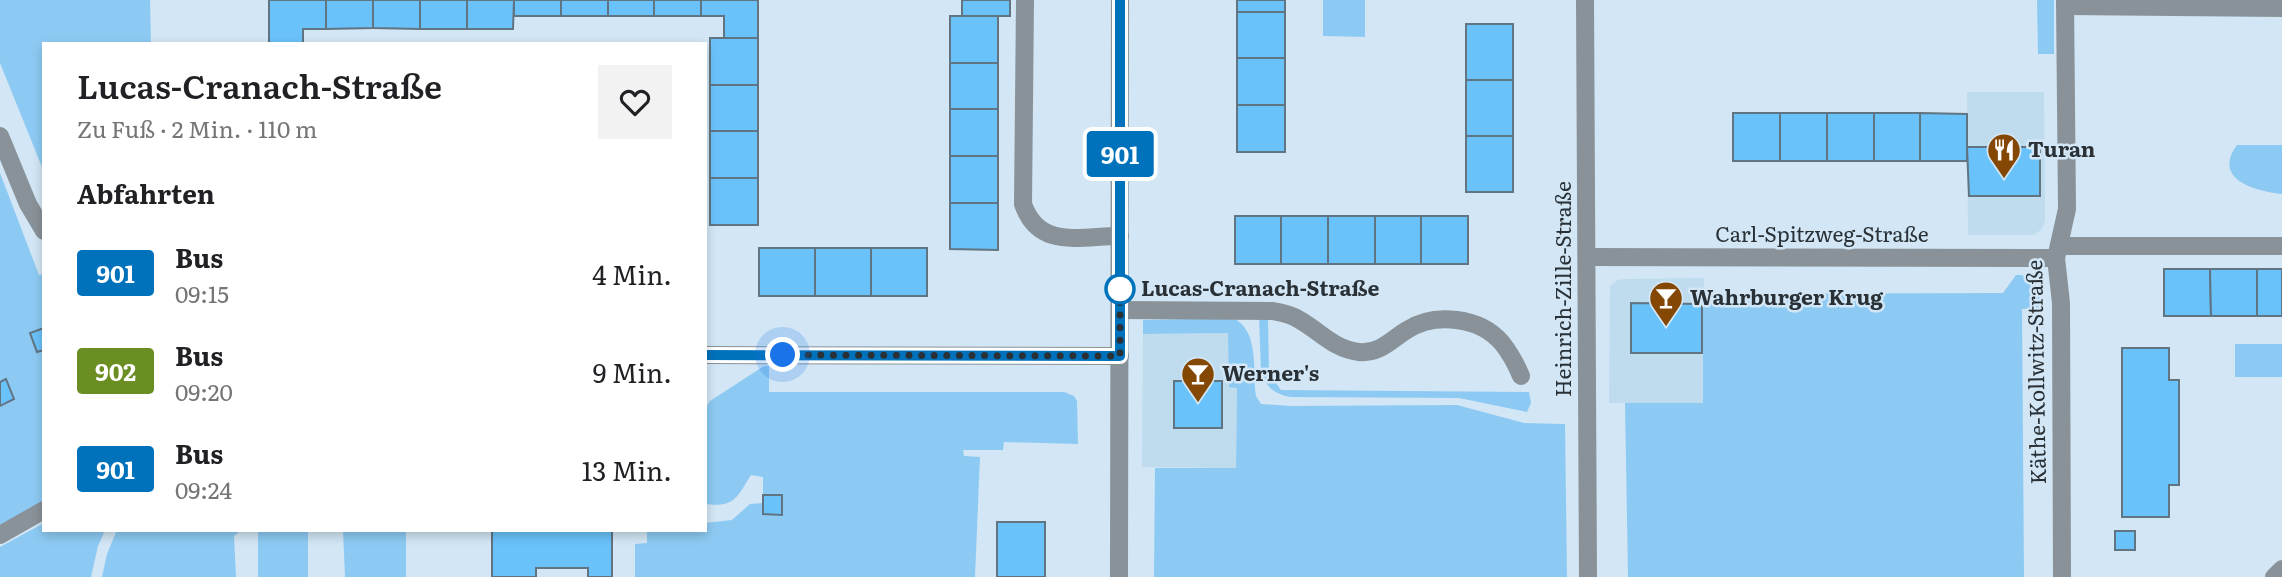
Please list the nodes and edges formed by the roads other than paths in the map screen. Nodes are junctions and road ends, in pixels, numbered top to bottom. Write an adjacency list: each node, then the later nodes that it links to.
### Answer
1 (1025, 0): 8 (street)
2 (1120, 0): 8 (street)
3 (1585, 0): 11 (street, Heinrich-Zille-Straße)
4 (2065, 3): 5 (street); 10 (street, Käthe-Kollwitz-Straße)
5 (2282, 8)
6 (0, 136): 7 (street)
7 (42, 228)
8 (1120, 236): 12 (street)
9 (2282, 246): 10 (street, Carl-Spitzweg-Straße)
10 (2058, 252): 11 (street, Carl-Spitzweg-Straße); 21 (street, Käthe-Kollwitz-Straße)
11 (1587, 257): 20 (street, Heinrich-Zille-Straße)
12 (1120, 310): 14 (street); 15 (street)
13 (707, 355): 14 (street)
14 (1120, 356): 19 (street)
15 (1521, 376)
16 (42, 511): 17 (street)
17 (0, 535)
18 (2282, 569): 22 (street)
19 (1119, 577)
20 (1588, 577)
21 (2062, 577)
22 (2274, 577)

